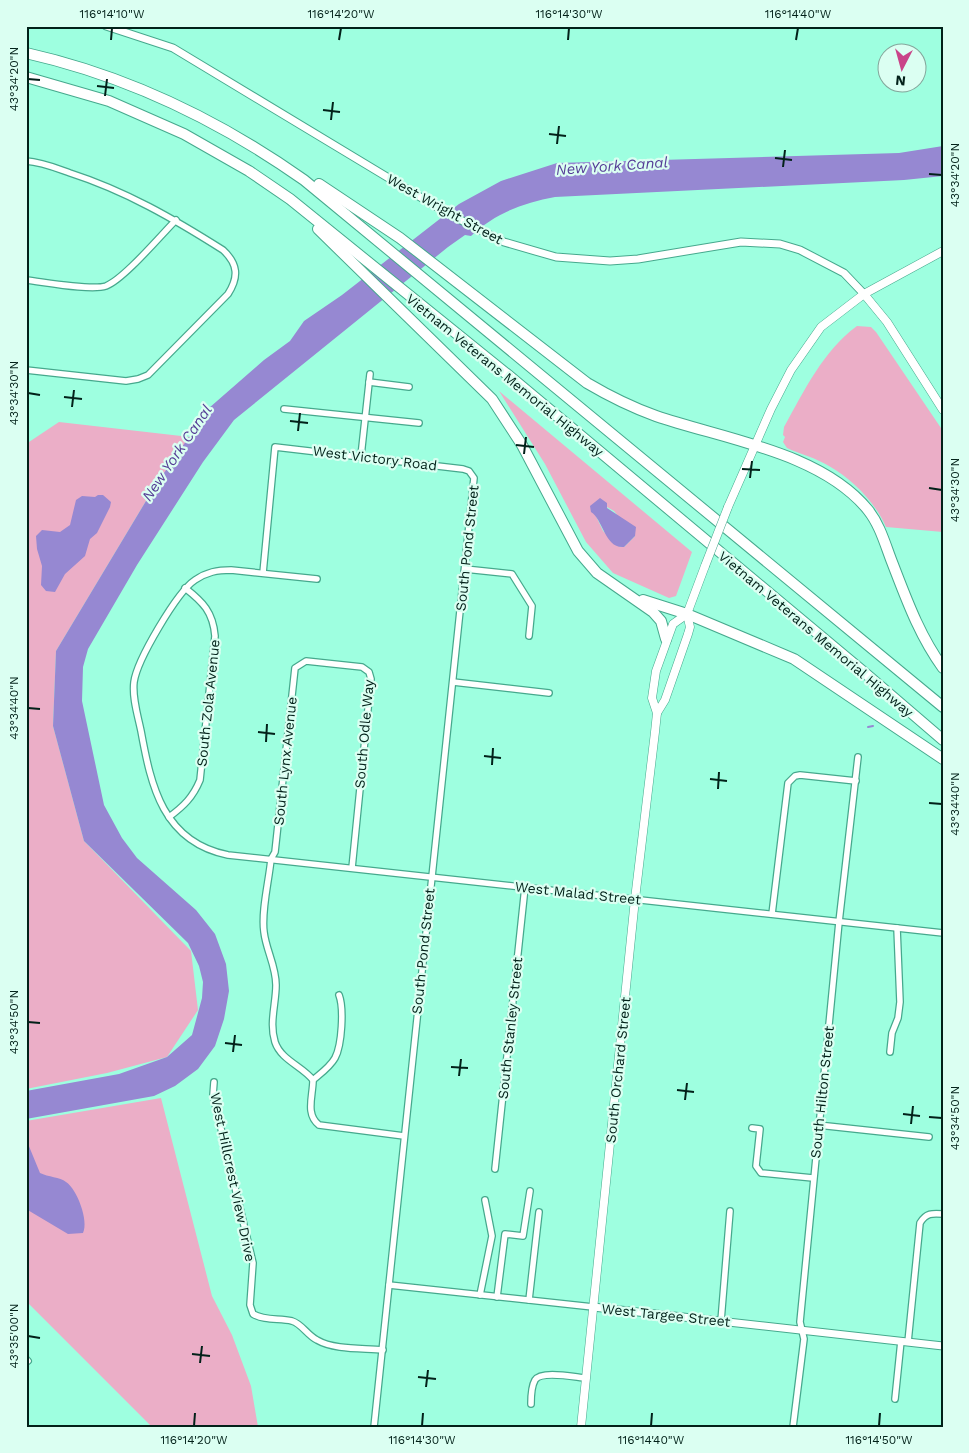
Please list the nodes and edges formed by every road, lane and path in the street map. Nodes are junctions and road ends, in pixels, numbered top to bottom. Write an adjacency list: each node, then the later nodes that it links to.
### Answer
1 (106, 26): 10 (street, West Wright Street)
2 (26, 53): 4 (highway, Vietnam Veterans Memorial Highway)
3 (26, 77): 6 (highway, Vietnam Veterans Memorial Highway)
4 (244, 140): 19 (highway); 34 (highway, Vietnam Veterans Memorial Highway)
5 (26, 161): 7 (street)
6 (290, 199): 26 (highway); 36 (highway, Vietnam Veterans Memorial Highway)
7 (176, 220): 9 (street); 11 (street)
8 (943, 251): 10 (main road, South Orchard Street)
9 (26, 280)
10 (864, 294): 16 (main road); 19 (main road, South Orchard Street)
11 (26, 370)
12 (370, 374): 13 (street)
13 (369, 382): 14 (street); 17 (street)
14 (409, 387)
15 (284, 409): 17 (street)
16 (943, 410)
17 (365, 418): 18 (street); 20 (street)
18 (419, 423)
19 (755, 446): 27 (main road, South Orchard Street, bridge); 31 (highway)
20 (361, 456): 21 (street, West Victory Road); 23 (street, West Victory Road)
21 (472, 475): 22 (street, South Pond Street)
22 (465, 569): 28 (street); 32 (street, South Pond Street)
23 (263, 573): 24 (street); 25 (street)
24 (317, 579)
25 (185, 588): 40 (street); 40 (street, South Zola Avenue)
26 (636, 598): 27 (highway); 29 (highway)
27 (687, 614): 29 (main road, South Orchard Street); 35 (main road, South Orchard Street); 38 (highway)
28 (529, 636)
29 (666, 639): 35 (main road, South Orchard Street)
30 (300, 663): 41 (street, South Lynx Avenue); 42 (street, South Odle Way)
31 (943, 668)
32 (453, 682): 33 (street); 43 (street, South Pond Street)
33 (549, 693)
34 (943, 707)
35 (657, 713): 45 (main road, South Orchard Street)
36 (943, 740)
37 (858, 758): 39 (street, South Hilton Street)
38 (943, 760)
39 (856, 781): 46 (street); 47 (street, South Hilton Street)
40 (169, 816): 41 (street, West Malad Street)
41 (271, 859): 42 (street, West Malad Street); 52 (street, South Lynx Avenue)
42 (352, 868): 43 (street, West Malad Street)
43 (431, 877): 44 (street, West Malad Street); 56 (street, South Pond Street)
44 (525, 887): 45 (street, West Malad Street); 58 (street, South Stanley Street)
45 (635, 899): 46 (street, West Malad Street); 69 (main road, South Orchard Street)
46 (772, 914): 47 (street, West Malad Street)
47 (839, 922): 48 (street, West Malad Street); 54 (street, South Hilton Street)
48 (897, 928): 49 (street, West Malad Street); 51 (street)
49 (943, 933)
50 (339, 995): 52 (street)
51 (890, 1052)
52 (312, 1080): 56 (street)
53 (214, 1082): 74 (street, West Hillcrest View Drive)
54 (818, 1125): 57 (street); 59 (street, South Hilton Street)
55 (752, 1128): 59 (street)
56 (404, 1136): 65 (street, South Pond Street)
57 (929, 1137)
58 (496, 1169)
59 (813, 1178): 71 (street, South Hilton Street)
60 (530, 1191): 67 (street)
61 (485, 1200): 66 (street)
62 (730, 1211): 70 (street)
63 (539, 1212): 68 (street)
64 (943, 1214): 72 (street)
65 (389, 1285): 66 (street, West Targee Street); 74 (street, South Pond Street)
66 (480, 1295): 67 (street, West Targee Street)
67 (497, 1296): 68 (street, West Targee Street)
68 (529, 1300): 69 (street, West Targee Street)
69 (593, 1307): 70 (street, West Targee Street); 75 (main road, South Orchard Street)
70 (721, 1321): 71 (street, West Targee Street)
71 (803, 1330): 72 (street, West Targee Street); 80 (street, South Hilton Street)
72 (904, 1342): 73 (street, West Targee Street); 76 (street)
73 (943, 1346)
74 (382, 1350): 78 (street, South Pond Street)
75 (586, 1378): 77 (street); 79 (main road, South Orchard Street)
76 (895, 1399)
77 (531, 1404)
78 (374, 1427)
79 (580, 1427)
80 (794, 1427)

